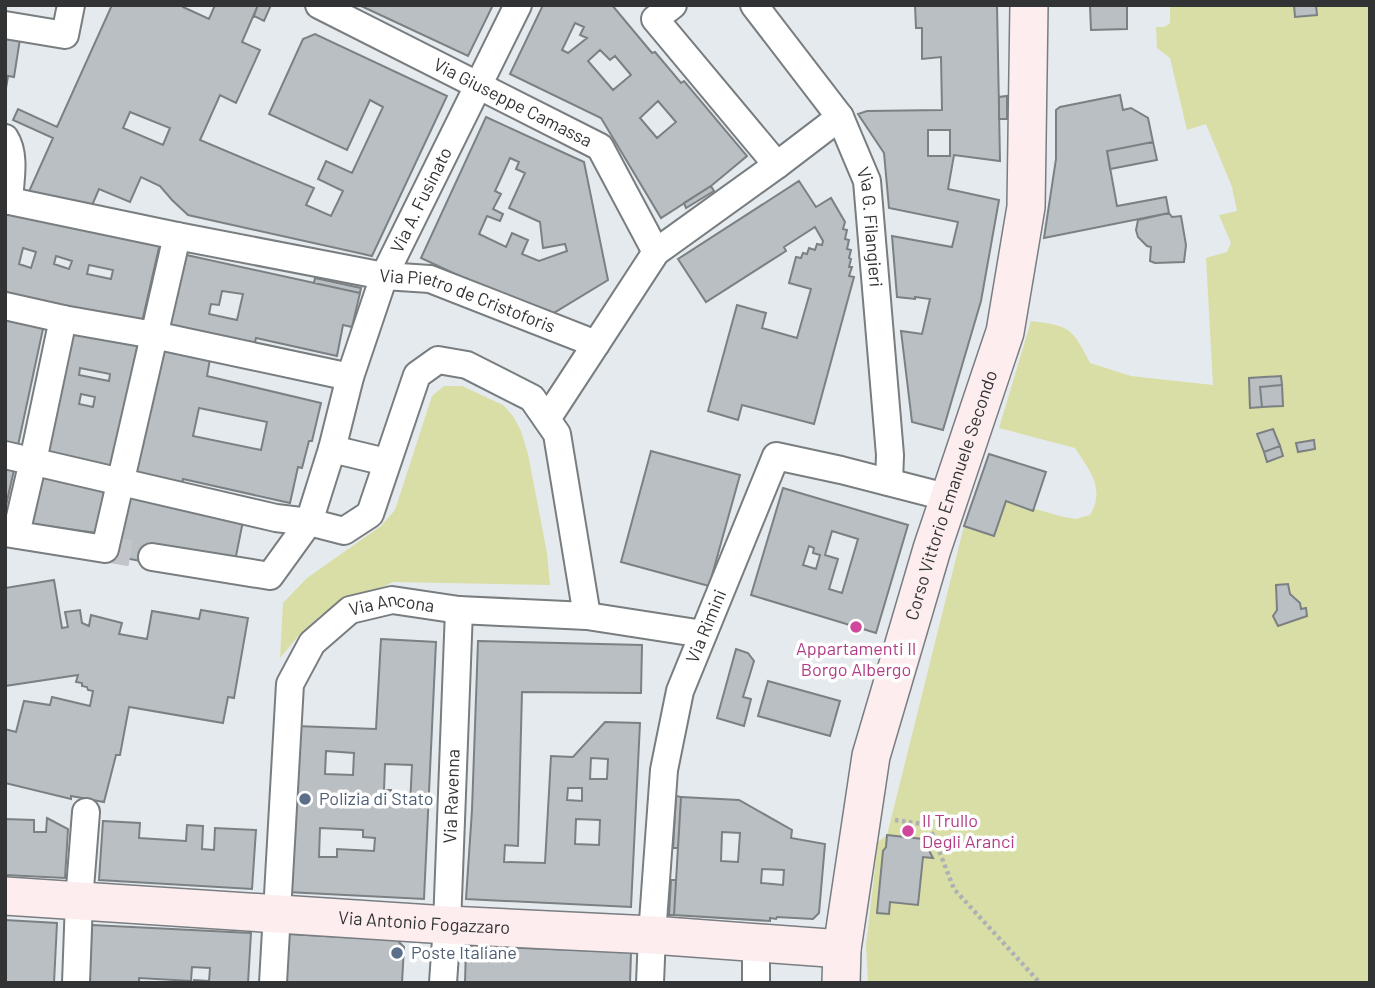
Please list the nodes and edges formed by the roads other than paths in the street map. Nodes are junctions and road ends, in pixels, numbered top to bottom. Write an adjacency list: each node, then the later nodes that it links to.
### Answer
1 (71, 5): 7 (street)
2 (320, 5): 8 (street, Via Giuseppe Camassa)
3 (519, 5): 8 (street, Via A. Fusinato)
4 (673, 5): 11 (street)
5 (754, 5): 9 (street, Via G. Filangieri)
6 (1029, 5): 28 (street, Corso Vittorio Emanuele Secondo)
7 (5, 25)
8 (479, 86): 14 (street, Via Giuseppe Camassa); 15 (street, Via A. Fusinato)
9 (840, 117): 11 (street); 27 (street, Via G. Filangieri)
10 (5, 138): 12 (street)
11 (777, 165): 14 (street)
12 (7, 201): 13 (street, Via Pietro de Cristoforis)
13 (177, 236): 15 (street, Via Pietro de Cristoforis); 18 (street)
14 (656, 252): 19 (street)
15 (384, 276): 19 (street, Via Pietro de Cristoforis); 20 (street, Via A. Fusinato)
16 (5, 306): 17 (street)
17 (63, 319): 18 (street); 24 (street)
18 (154, 335): 20 (street); 26 (street)
19 (596, 344): 21 (street)
20 (350, 377): 22 (street, Via A. Fusinato)
21 (547, 419): 25 (street); 33 (street)
22 (332, 449): 25 (street); 29 (street, Via A. Fusinato)
23 (5, 455): 24 (street)
24 (33, 461): 26 (street); 30 (street)
25 (386, 463): 29 (street)
26 (121, 482): 29 (street); 30 (street)
27 (889, 482): 28 (street, Via Rimini); 34 (street, Via Rimini)
28 (950, 498): 42 (street, Corso Vittorio Emanuele Secondo)
29 (309, 522): 31 (street, Via A. Fusinato)
30 (10, 533)
31 (152, 557)
32 (459, 610): 33 (street, Via Ancona); 38 (street, Via Ancona); 39 (street, Via Ravenna)
33 (587, 616): 34 (street, Via Ancona)
34 (704, 634): 40 (street, Via Rimini)
35 (86, 812): 37 (street)
36 (5, 896): 37 (street, Via Antonio Fogazzaro)
37 (79, 901): 38 (street, Via Antonio Fogazzaro); 43 (street)
38 (277, 915): 39 (street, Via Antonio Fogazzaro); 44 (street, Via Ancona)
39 (447, 925): 40 (street, Via Antonio Fogazzaro); 45 (street, Via Ravenna)
40 (652, 935): 41 (street, Via Antonio Fogazzaro); 46 (street, Via Rimini)
41 (757, 942): 42 (street, Via Antonio Fogazzaro); 47 (street)
42 (842, 966)
43 (76, 983)
44 (273, 983)
45 (443, 983)
46 (650, 983)
47 (756, 983)

